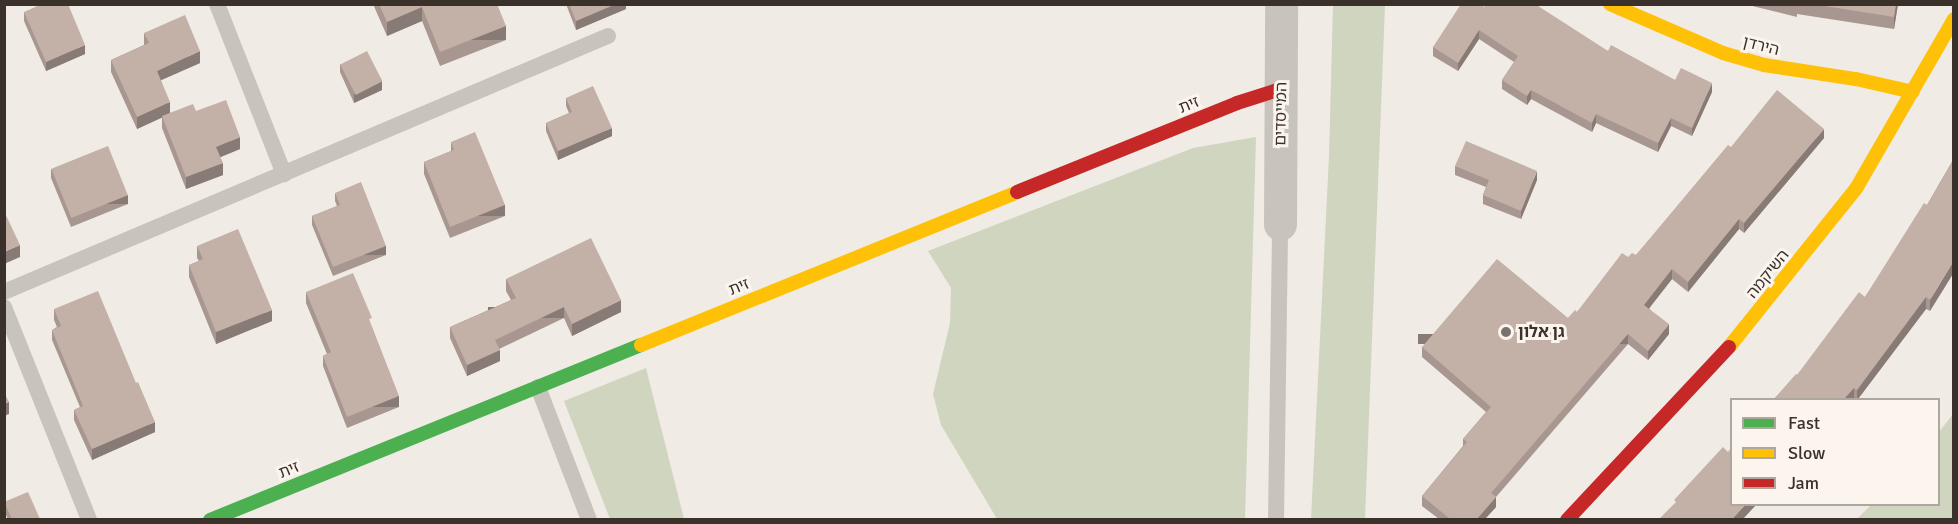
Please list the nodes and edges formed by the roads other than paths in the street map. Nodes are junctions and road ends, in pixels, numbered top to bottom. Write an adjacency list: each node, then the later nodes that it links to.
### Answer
1 (217, 4): 8 (lane)
2 (1281, 4): 6 (street, המייסדים)
3 (1610, 4): 7 (street, הירדן)
4 (1953, 19): 7 (street, השיקמה)
5 (608, 36): 8 (lane)
6 (1281, 89): 9 (street, המייסדים); 12 (street, זית)
7 (1913, 92): 17 (street, השיקמה)
8 (284, 174): 10 (lane)
9 (1280, 224): 16 (lane)
10 (4, 292)
11 (4, 307): 13 (lane)
12 (538, 387): 14 (street, זית); 15 (lane)
13 (89, 519)
14 (210, 519)
15 (589, 519)
16 (1276, 519)
17 (1568, 519)

